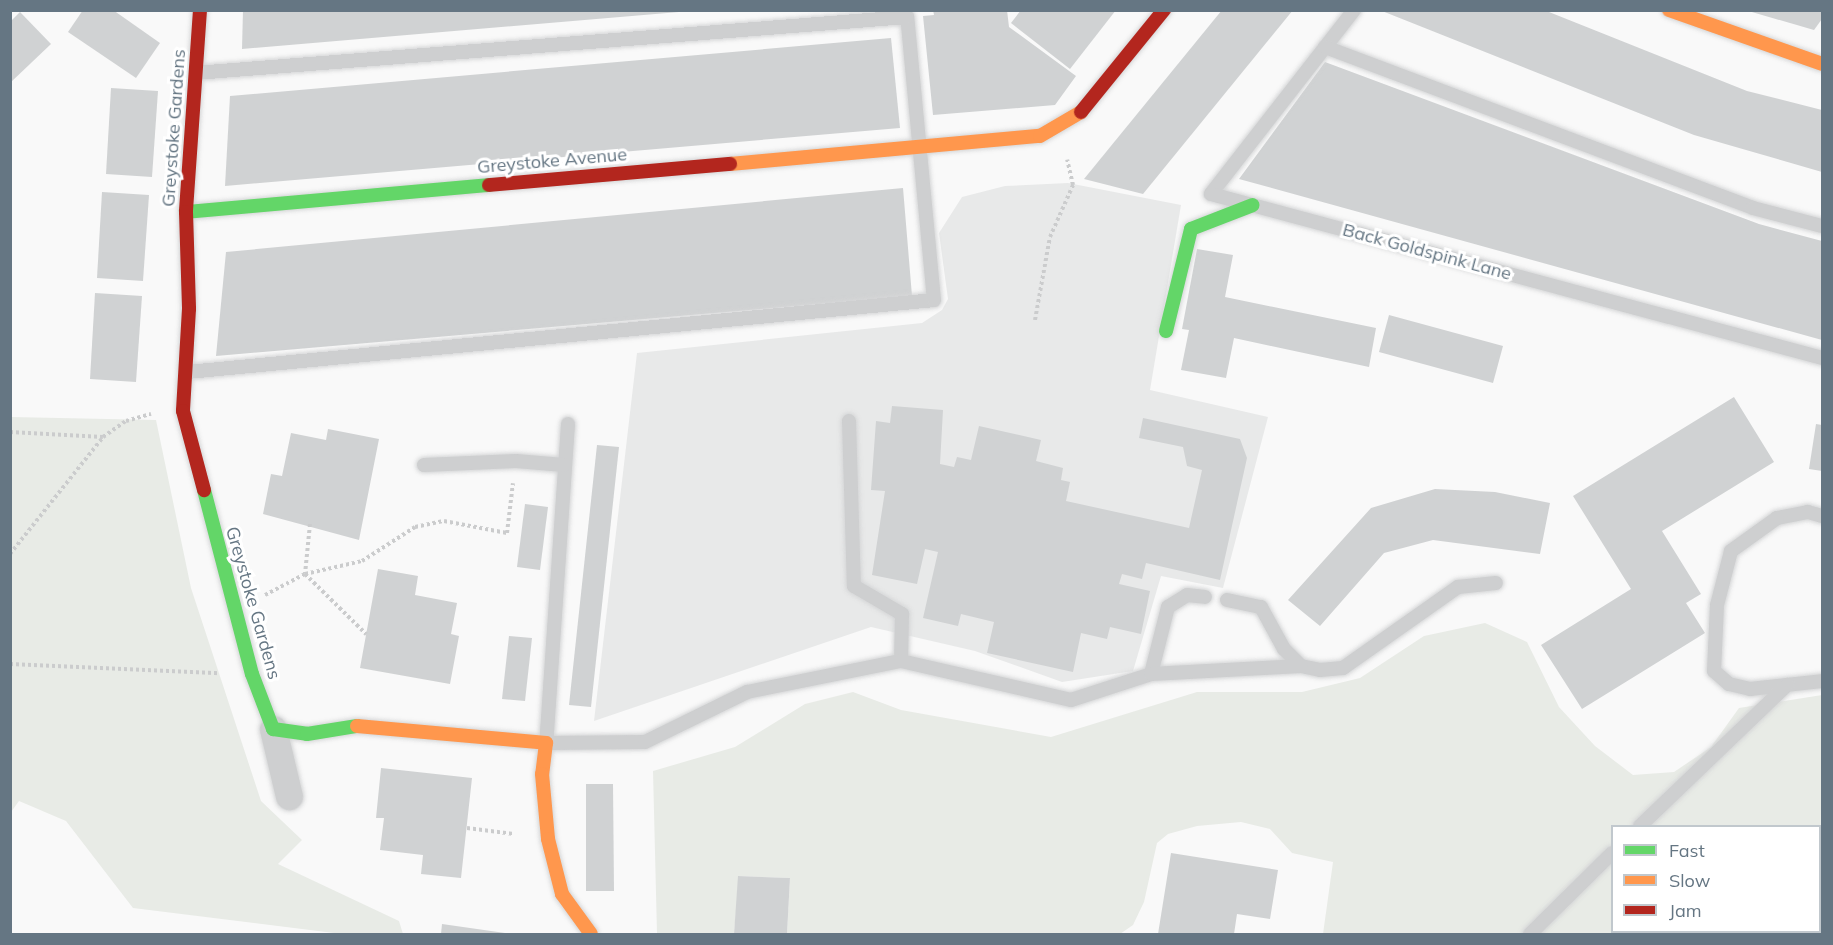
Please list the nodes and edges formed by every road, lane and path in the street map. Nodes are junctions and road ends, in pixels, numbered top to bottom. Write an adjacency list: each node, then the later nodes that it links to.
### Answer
1 (200, 10): 8 (street, Greystoke Gardens)
2 (1164, 10): 9 (street, Greystoke Avenue)
3 (1354, 10): 6 (lane, Back Goldspink Lane)
4 (1669, 10): 5 (street)
5 (1702, 16): 7 (street)
6 (1325, 47): 11 (lane, Back Goldspink Lane); 13 (lane)
7 (1822, 64)
8 (194, 74): 9 (lane); 12 (street, Greystoke Gardens)
9 (922, 146): 12 (street, Greystoke Avenue); 17 (lane)
10 (1073, 184): 14 (path)
11 (1253, 205): 15 (street); 16 (lane, Back Goldspink Lane)
12 (186, 212): 17 (street, Greystoke Gardens)
13 (1822, 226)
14 (1035, 320)
15 (1166, 331)
16 (1822, 358)
17 (188, 372): 33 (street, Greystoke Gardens)
18 (126, 420): 22 (path)
19 (849, 421): 35 (lane)
20 (568, 424): 25 (lane)
21 (10, 432): 22 (path)
22 (104, 437): 28 (path)
23 (516, 461): 24 (lane); 25 (lane); 29 (path)
24 (424, 465)
25 (564, 465): 43 (lane)
26 (1822, 516): 41 (lane)
27 (310, 524): 29 (path)
28 (10, 554)
29 (305, 574): 33 (path); 34 (path)
30 (1496, 583): 37 (lane)
31 (1204, 597): 39 (lane)
32 (1227, 600): 37 (lane)
33 (233, 603): 38 (street, Greystoke Gardens)
34 (366, 634)
35 (901, 662): 39 (lane); 43 (lane)
36 (10, 664): 38 (path)
37 (1301, 666): 39 (lane)
38 (252, 674): 42 (street, Greystoke Gardens)
39 (1151, 674)
40 (1822, 681): 41 (lane)
41 (1787, 685): 45 (lane)
42 (273, 729): 43 (street); 44 (street)
43 (546, 743): 47 (street)
44 (289, 796)
45 (1641, 825)
46 (467, 828): 47 (path)
47 (548, 839): 49 (street)
48 (1611, 853): 50 (lane)
49 (591, 934)
50 (1530, 934)

